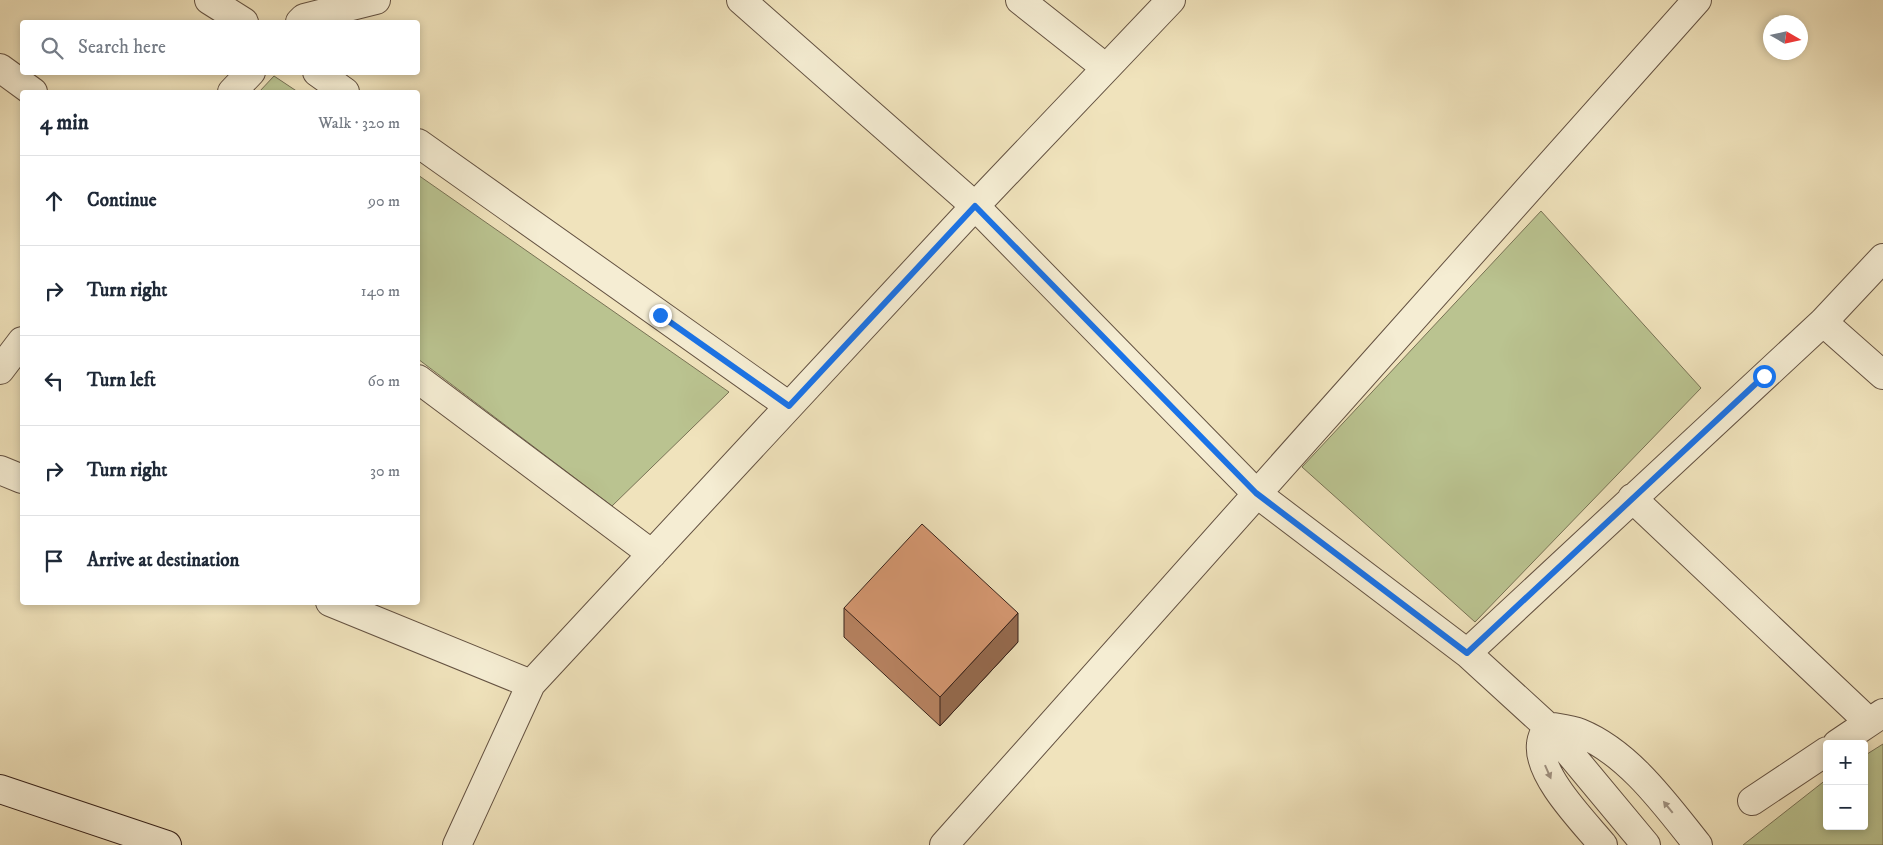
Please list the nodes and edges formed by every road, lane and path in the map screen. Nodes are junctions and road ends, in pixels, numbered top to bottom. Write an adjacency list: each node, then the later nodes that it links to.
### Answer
1 (209, 0): 7 (street)
2 (376, 0): 8 (street)
3 (741, 0): 17 (street)
4 (1020, 0): 10 (street)
5 (1171, 0): 10 (street)
6 (1697, 0): 27 (street)
7 (241, 20)
8 (302, 20)
9 (0, 68): 13 (street)
10 (1106, 68): 17 (street)
11 (248, 75): 14 (street)
12 (321, 75): 15 (street)
13 (30, 90)
14 (234, 90)
15 (342, 90)
16 (420, 145): 24 (street)
17 (975, 206): 24 (street); 27 (street)
18 (1883, 258): 19 (street)
19 (1822, 322): 22 (street); 28 (street)
20 (20, 344): 21 (street)
21 (0, 370)
22 (1883, 375)
23 (420, 380): 29 (street)
24 (789, 406): 29 (street)
25 (0, 470): 26 (street)
26 (20, 478)
27 (1256, 493): 31 (street); 41 (street)
28 (1632, 498): 31 (street); 33 (street)
29 (652, 554): 32 (street)
30 (337, 605): 32 (street)
31 (1467, 653): 34 (street)
32 (531, 684): 40 (street)
33 (1876, 718): 35 (street)
34 (1546, 726): 42 (street, one-way to 42); 43 (street); 44 (street, one-way to 34)
35 (1843, 740)
36 (1823, 754): 38 (street)
37 (0, 789): 39 (street)
38 (1752, 801)
39 (167, 845)
40 (457, 845)
41 (944, 845)
42 (1603, 845)
43 (1646, 845)
44 (1698, 845)

